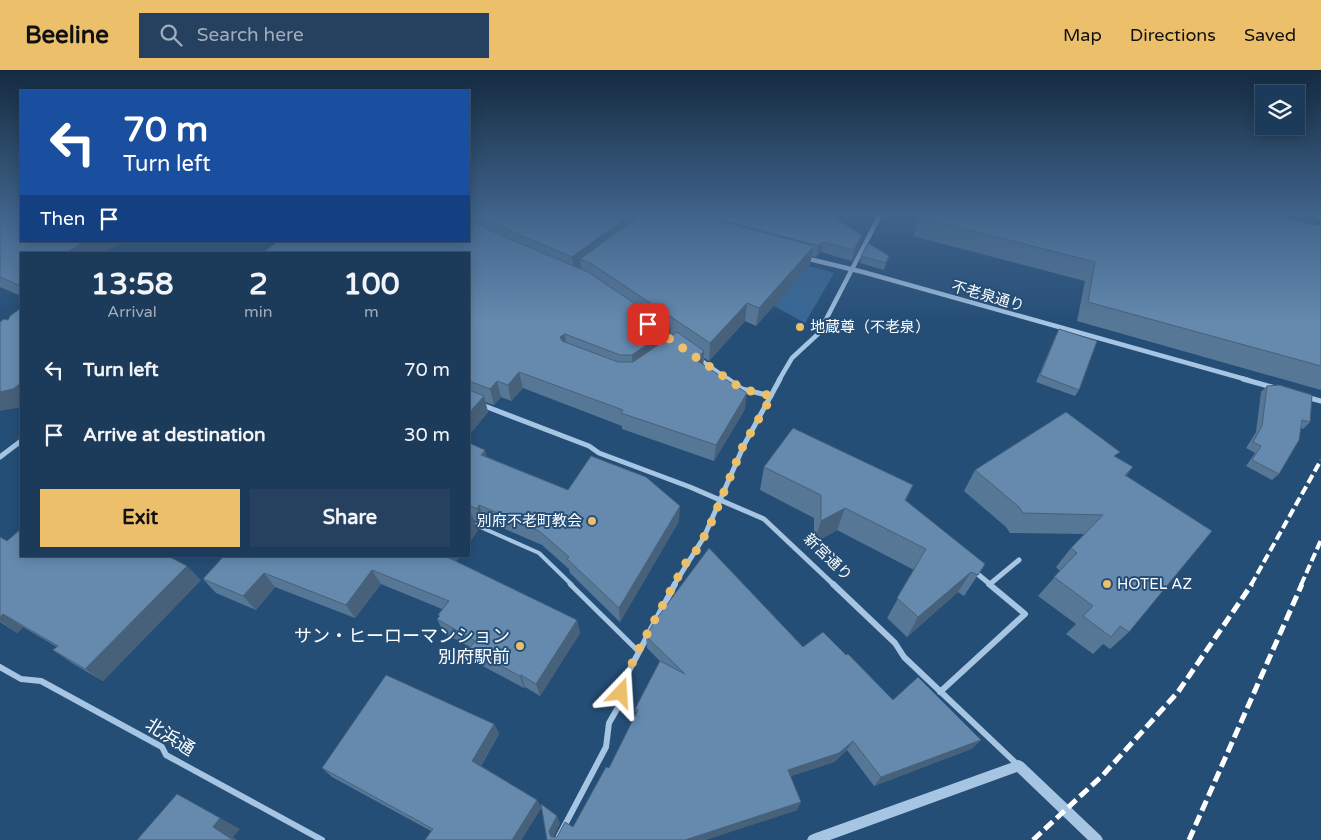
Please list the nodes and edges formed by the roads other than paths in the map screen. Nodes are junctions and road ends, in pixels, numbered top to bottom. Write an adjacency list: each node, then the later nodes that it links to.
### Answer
1 (862, 251): 3 (street)
2 (796, 256): 3 (street, 不老泉通り)
3 (852, 270): 5 (street, 不老泉通り); 6 (street)
4 (694, 355): 6 (street)
5 (1274, 388)
6 (772, 396): 12 (street)
7 (1302, 396): 9 (street)
8 (470, 400): 12 (street, 新宮通り)
9 (1321, 401)
10 (20, 442): 11 (street)
11 (0, 457)
12 (721, 501): 17 (street); 19 (street, 新宮通り)
13 (470, 522): 17 (lane)
14 (1019, 560): 16 (street)
15 (969, 567): 16 (street)
16 (990, 584): 19 (street)
17 (638, 651): 22 (street)
18 (0, 667): 21 (street, 北浜通)
19 (940, 692): 20 (street, 新宮通り)
20 (1019, 766): 23 (street); 24 (street, 新宮通り)
21 (322, 840)
22 (557, 840)
23 (813, 840)
24 (1097, 840)

